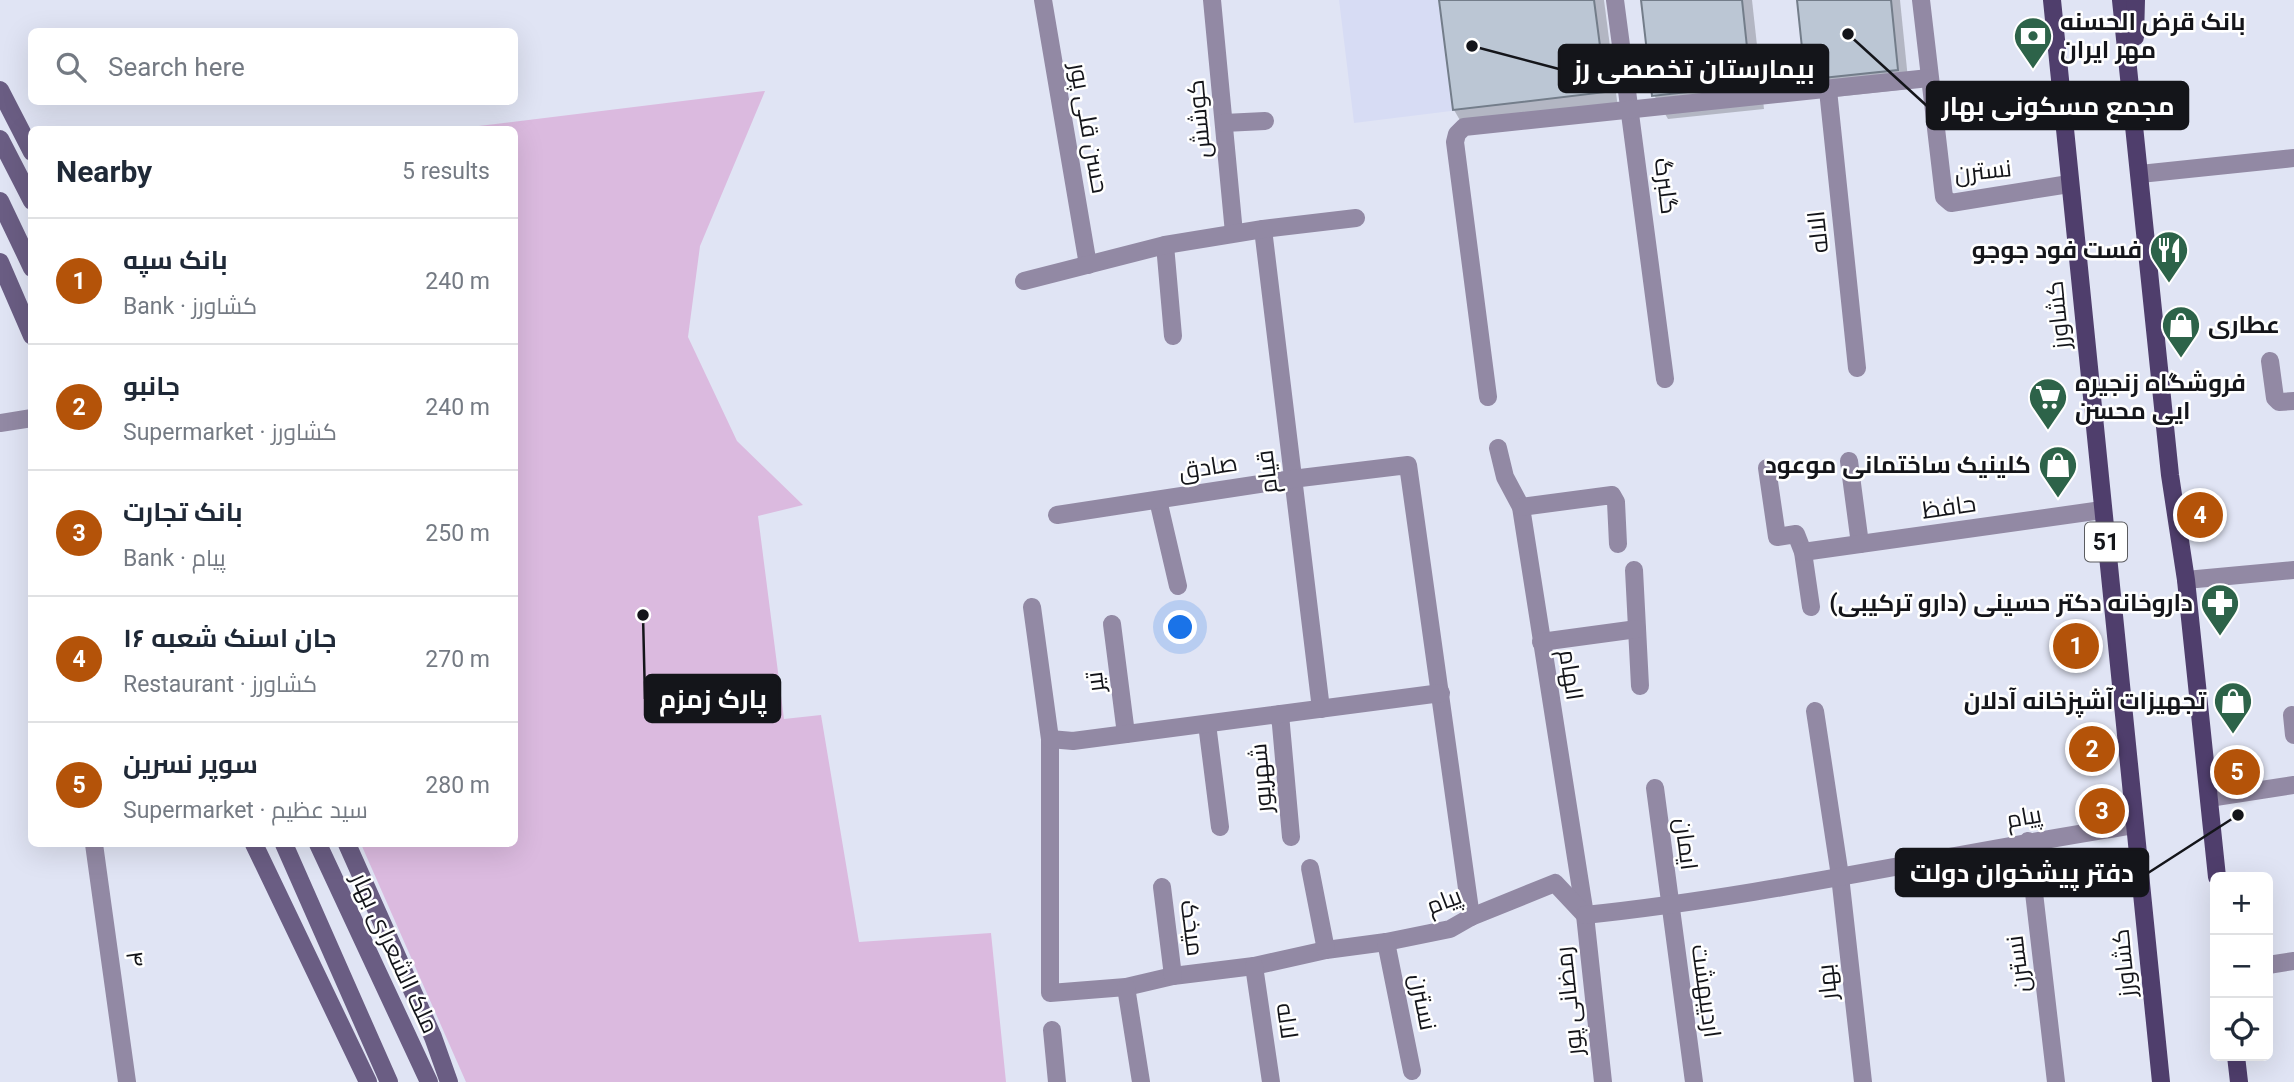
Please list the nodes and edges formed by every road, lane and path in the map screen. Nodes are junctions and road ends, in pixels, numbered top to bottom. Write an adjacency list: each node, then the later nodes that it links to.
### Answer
1 (1042, 0): 29 (street, حسن قلی پور)
2 (1212, 0): 15 (street, کوشش)
3 (1615, 0): 13 (street, گلبرگ)
4 (1921, 0): 9 (street)
5 (2111, 0): 12 (main road)
6 (2122, 0): 12 (main road)
7 (2136, 0): 12 (main road)
8 (2052, 1): 20 (main road, کشاورز / 51)
9 (1929, 78): 11 (street); 20 (street, نسترن)
10 (0, 90): 17 (main road)
11 (1828, 90): 13 (street); 34 (street, الاله)
12 (2133, 103): 19 (main road)
13 (1631, 108): 35 (street, گلبرگ); 36 (street)
14 (1265, 121): 15 (street)
15 (1224, 123): 25 (street, کوشش)
16 (0, 139): 21 (main road)
17 (28, 144)
18 (2294, 158): 19 (street)
19 (2140, 174): 53 (main road)
20 (2069, 184): 46 (main road, کشاورز / 51)
21 (28, 193)
22 (0, 201): 27 (main road)
23 (1356, 218): 24 (street)
24 (1263, 229): 25 (street); 43 (street, قیام)
25 (1234, 233): 26 (street)
26 (1165, 245): 29 (street); 32 (street)
27 (28, 260)
28 (0, 262): 31 (main road)
29 (1087, 265): 30 (street)
30 (1024, 281)
31 (28, 327)
32 (1173, 337)
33 (2270, 361): 37 (street)
34 (1857, 368)
35 (1665, 379)
36 (1488, 397)
37 (2294, 401)
38 (28, 419): 39 (street)
39 (0, 423)
40 (1499, 448): 45 (street, الهام)
41 (1849, 461): 49 (street)
42 (1767, 468): 50 (street)
43 (1292, 479): 44 (street, صادق); 61 (street, صادق); 62 (street, قیام)
44 (1158, 500): 47 (street, صادق); 54 (street)
45 (1521, 506): 48 (street); 59 (street, الهام)
46 (2102, 510): 49 (street, حافظ); 73 (main road, کشاورز / 51)
47 (1058, 515)
48 (1618, 544)
49 (1860, 544): 50 (street, حافظ)
50 (1803, 552): 56 (street)
51 (1634, 570): 58 (street)
52 (2294, 570): 53 (street)
53 (2186, 580): 72 (main road)
54 (1178, 586)
55 (1032, 607): 69 (street)
56 (1811, 607)
57 (1112, 624): 67 (street, تیر)
58 (1637, 629): 59 (street); 60 (street)
59 (1541, 642): 87 (street, الهام)
60 (1640, 686)
61 (1441, 694): 62 (street); 88 (street)
62 (1321, 709): 64 (street)
63 (1815, 711): 84 (street)
64 (1280, 714): 66 (street); 75 (street, شهریور)
65 (2292, 715): 68 (street)
66 (1207, 724): 67 (street); 74 (street)
67 (1126, 734): 69 (street)
68 (2294, 734)
69 (1050, 739): 95 (street, پیام)
70 (2294, 785): 72 (street)
71 (1655, 788): 86 (street, ایمان)
72 (2209, 798): 83 (main road)
73 (2135, 825): 76 (street, پیام); 111 (main road, کشاورز / 51)
74 (1220, 827)
75 (1292, 837)
76 (2028, 841): 84 (street, پیام); 110 (street, نسترن)
77 (94, 847): 99 (street, ۴)
78 (255, 847): 100 (main road)
79 (285, 847): 101 (main road)
80 (319, 847): 102 (main road, ملک الشعرای بهار)
81 (347, 847): 103 (main road)
82 (1310, 868): 90 (street)
83 (2216, 872)
84 (1840, 876): 86 (street, پیام); 109 (street, بهار)
85 (1162, 887): 94 (street, میخک)
86 (1670, 906): 87 (street, پیام); 108 (street, اردیبهشت)
87 (1584, 915): 88 (street, پیام); 107 (street, رمضانی پور)
88 (1471, 917): 89 (street, پیام)
89 (1386, 942): 90 (street, پیام); 98 (street, نسترن)
90 (1326, 950): 93 (street, پیام)
91 (2294, 961): 92 (street)
92 (2273, 964)
93 (1254, 966): 94 (street, پیام); 106 (street, لاله)
94 (1173, 976): 95 (street, پیام)
95 (1126, 986): 105 (street)
96 (1052, 1030): 104 (street)
97 (2237, 1061): 112 (main road)
98 (1412, 1071)
99 (127, 1082)
100 (368, 1082)
101 (389, 1082)
102 (429, 1082)
103 (449, 1082)
104 (1057, 1082)
105 (1141, 1082)
106 (1271, 1082)
107 (1603, 1082)
108 (1694, 1082)
109 (1863, 1082)
110 (2056, 1082)
111 (2161, 1082)
112 (2239, 1082)

